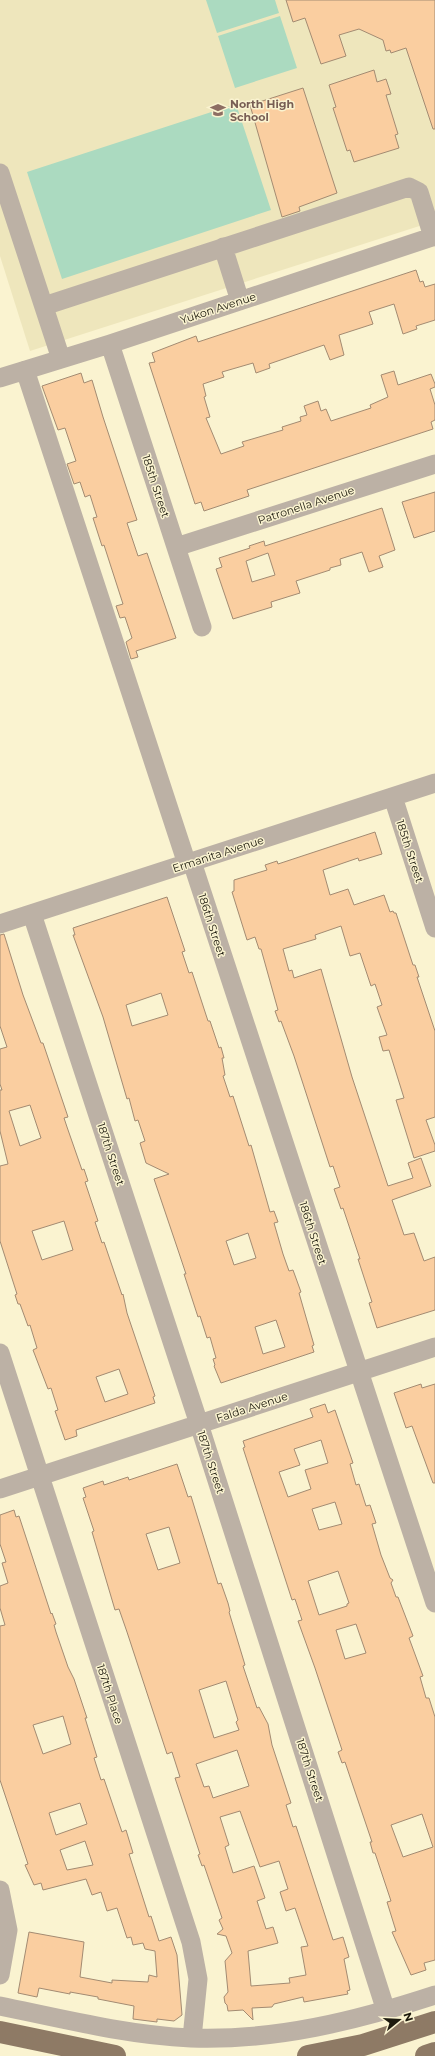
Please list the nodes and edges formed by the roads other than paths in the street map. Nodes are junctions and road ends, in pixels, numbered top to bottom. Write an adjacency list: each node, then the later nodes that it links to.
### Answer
1 (0, 173): 5 (street)
2 (434, 237): 3 (street); 4 (street, Yukon Avenue)
3 (223, 247): 4 (street); 5 (street)
4 (240, 301): 6 (street, Yukon Avenue)
5 (44, 306): 7 (street)
6 (110, 344): 7 (street, Yukon Avenue); 11 (street, 185th Street)
7 (62, 359): 8 (street, Yukon Avenue)
8 (25, 370): 9 (street, Yukon Avenue); 15 (street, 186th Street)
9 (0, 378)
10 (435, 464): 11 (street, Patronella Avenue)
11 (176, 547): 12 (street, 185th Street)
12 (202, 627)
13 (435, 783): 14 (street, Ermanita Avenue)
14 (393, 797): 15 (street, Ermanita Avenue); 18 (street, 185th Street)
15 (190, 863): 16 (street, Ermanita Avenue); 21 (street, 186th Street)
16 (32, 914): 17 (street, Ermanita Avenue); 22 (street, 187th Street)
17 (0, 924)
18 (435, 928)
19 (435, 1347): 21 (street, Falda Avenue)
20 (0, 1353): 23 (street, 187th Place)
21 (359, 1372): 22 (street, Falda Avenue); 25 (street, 186th Street)
22 (200, 1424): 23 (street, Falda Avenue); 30 (street, 187th Street)
23 (39, 1477): 24 (street, Falda Avenue); 33 (street, 187th Place)
24 (0, 1490)
25 (435, 1603)
26 (0, 1890): 27 (street)
27 (0, 1975)
28 (435, 1995): 30 (street)
29 (0, 2006): 33 (street)
30 (386, 2011): 33 (street)
31 (435, 2022): 36 (main road)
32 (0, 2032): 35 (main road)
33 (192, 2038)
34 (435, 2053): 37 (main road)
35 (115, 2056)
36 (308, 2056)
37 (426, 2056)

